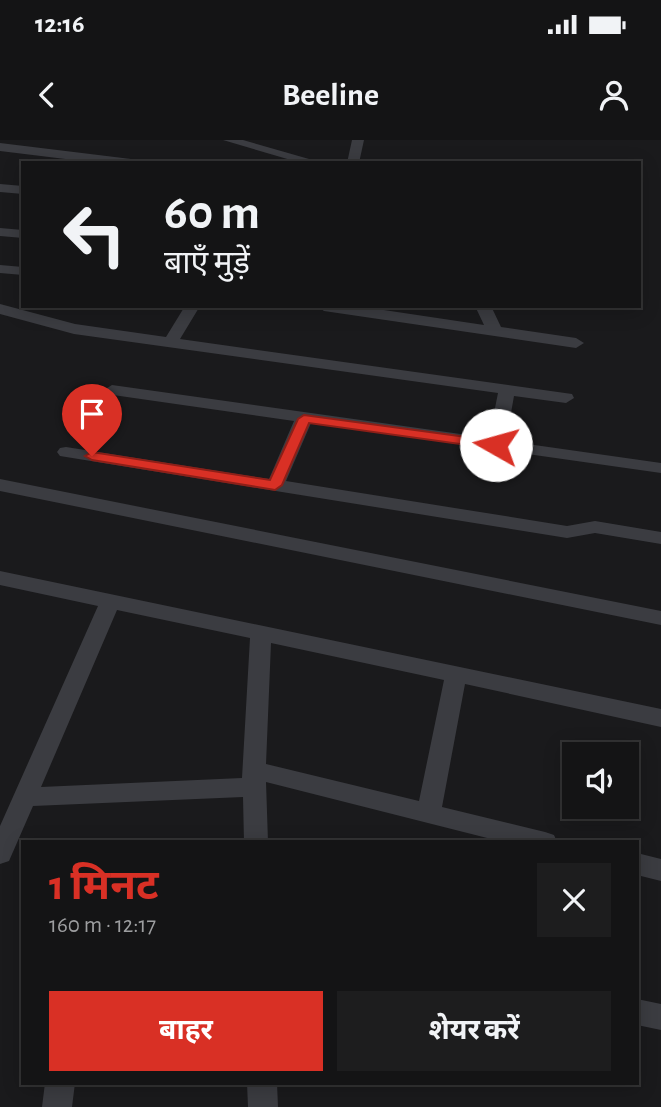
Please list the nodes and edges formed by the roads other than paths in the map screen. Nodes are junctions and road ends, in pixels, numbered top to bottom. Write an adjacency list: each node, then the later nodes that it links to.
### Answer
1 (229, 140): 5 (street)
2 (358, 140): 6 (street)
3 (0, 147): 4 (street)
4 (115, 161)
5 (309, 161)
6 (353, 161)
7 (0, 188): 8 (street)
8 (21, 190)
9 (0, 269): 10 (street)
10 (21, 271)
11 (192, 308): 16 (street)
12 (338, 308): 15 (street)
13 (484, 308): 15 (street)
14 (0, 309): 16 (street)
15 (495, 331): 17 (street)
16 (170, 343): 19 (street)
17 (576, 343)
18 (112, 390): 21 (street)
19 (507, 390): 20 (street); 22 (street)
20 (566, 398)
21 (304, 419): 22 (street); 26 (street)
22 (496, 445): 24 (street)
23 (66, 452): 26 (street)
24 (661, 468)
25 (0, 485): 30 (street)
26 (275, 485): 27 (street)
27 (661, 538)
28 (0, 578): 29 (street)
29 (110, 601): 31 (street); 35 (street)
30 (661, 618)
31 (261, 633): 32 (street); 34 (street)
32 (456, 674): 33 (street); 36 (street)
33 (661, 718)
34 (254, 779): 35 (street); 36 (street); 37 (street)
35 (24, 797): 39 (street)
36 (429, 813): 38 (street)
37 (256, 840)
38 (537, 840)
39 (0, 854)
40 (639, 864): 41 (street)
41 (661, 870)
42 (639, 1012): 43 (street)
43 (661, 1017)
44 (60, 1085): 46 (street)
45 (262, 1085): 47 (street)
46 (57, 1107)
47 (263, 1107)

